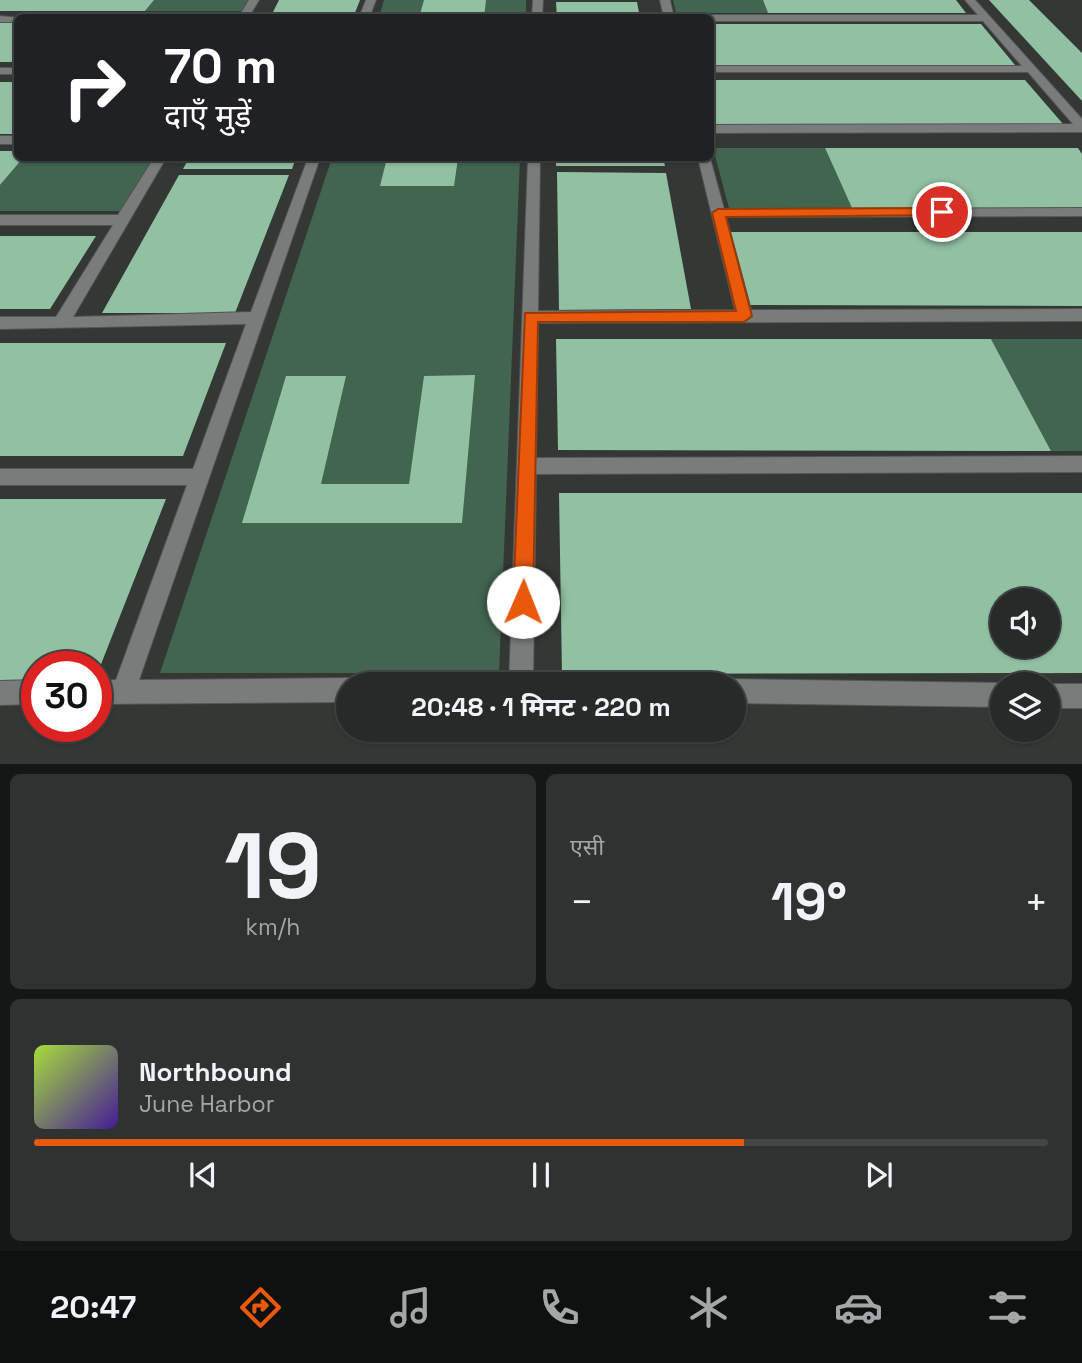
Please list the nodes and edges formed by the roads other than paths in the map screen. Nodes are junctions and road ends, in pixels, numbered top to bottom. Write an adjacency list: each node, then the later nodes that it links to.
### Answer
1 (970, 0): 3 (street)
2 (714, 18): 3 (street)
3 (985, 18): 5 (street)
4 (714, 69): 5 (street)
5 (1030, 69): 6 (street)
6 (1082, 128): 7 (street)
7 (714, 129)
8 (158, 161): 15 (street)
9 (313, 161): 19 (street)
10 (534, 161): 18 (street)
11 (706, 161): 13 (street)
12 (1082, 212): 13 (street)
13 (718, 213): 17 (street)
14 (0, 220): 15 (street)
15 (122, 220): 21 (street)
16 (1082, 315): 17 (street)
17 (744, 316): 18 (street)
18 (530, 317): 23 (street)
19 (257, 318): 21 (street); 25 (street)
20 (0, 323): 21 (street)
21 (61, 323)
22 (1082, 464): 23 (street)
23 (527, 466): 26 (street)
24 (0, 477): 25 (street)
25 (200, 477): 31 (street)
26 (521, 672)
27 (336, 690): 31 (street)
28 (746, 691): 33 (street)
29 (21, 692): 32 (street)
30 (112, 692): 31 (street)
31 (123, 692)
32 (0, 693)
33 (990, 695)
34 (1060, 696): 35 (street)
35 (1082, 696)

